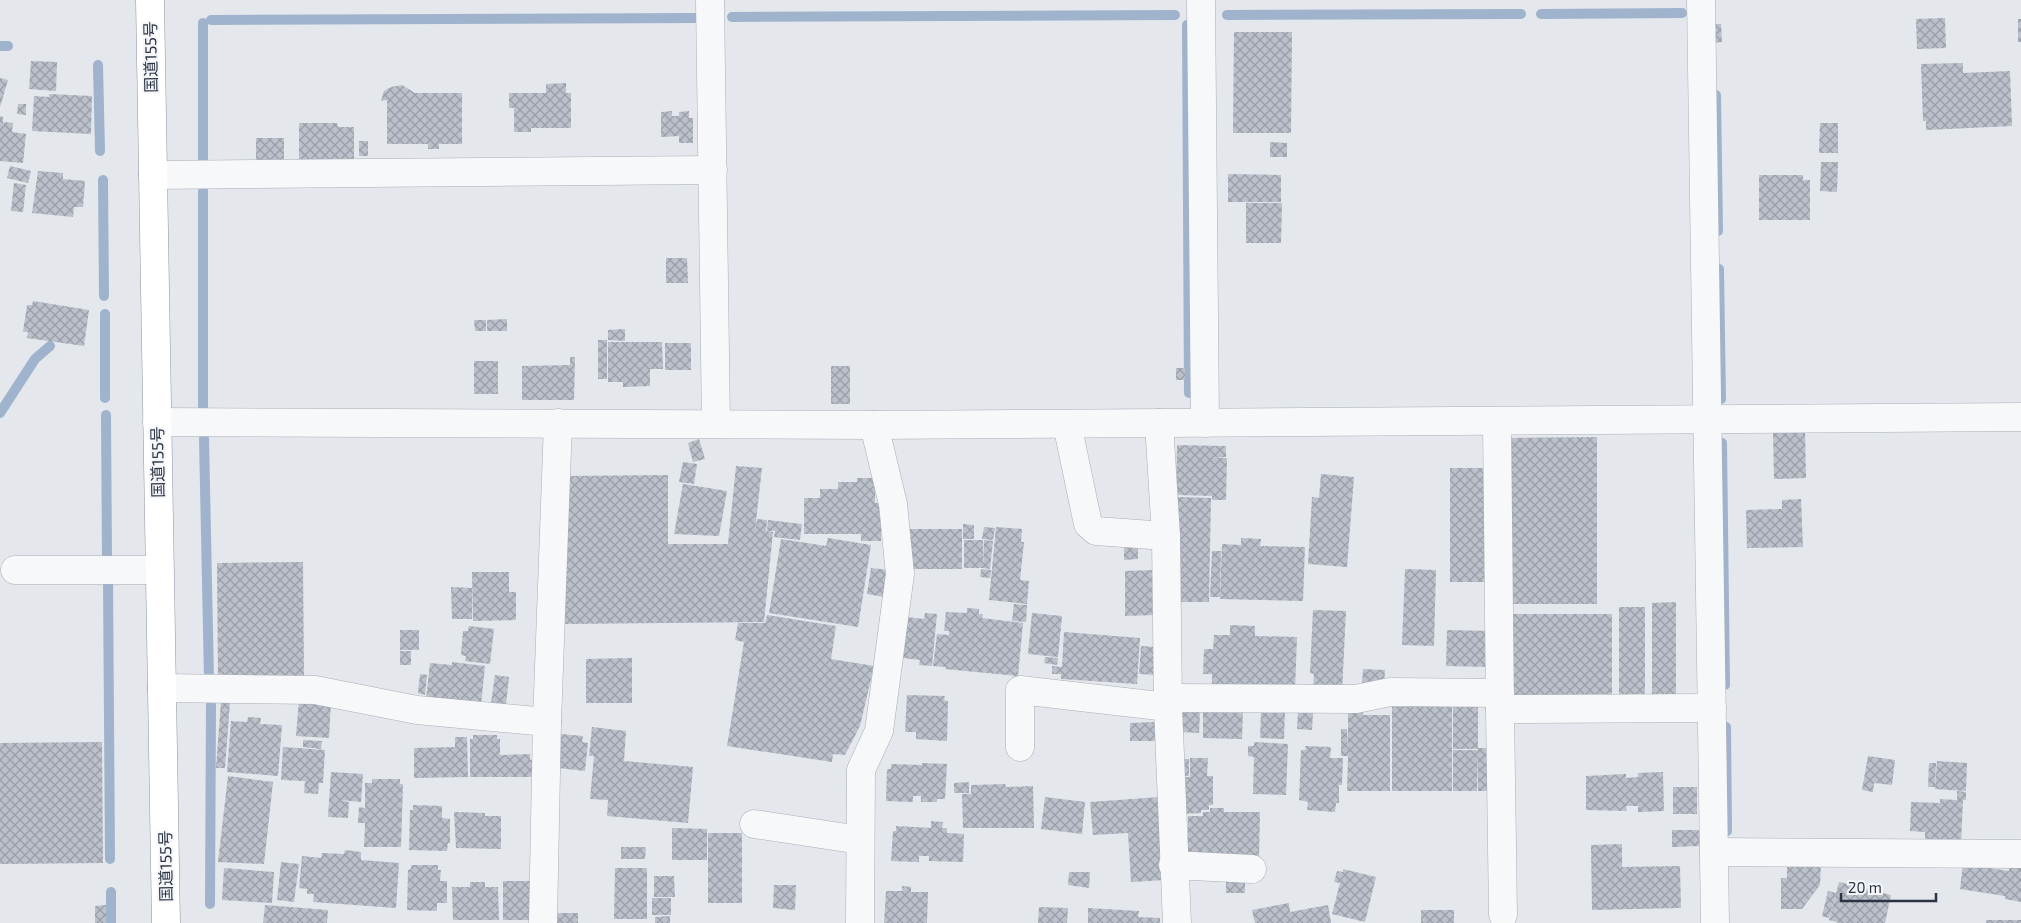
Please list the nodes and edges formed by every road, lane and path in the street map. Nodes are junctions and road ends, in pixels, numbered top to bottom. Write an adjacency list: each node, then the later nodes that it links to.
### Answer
1 (150, 0): 6 (highway, 国道155号)
2 (710, 0): 5 (street)
3 (1200, 0): 13 (street)
4 (1702, 0): 8 (street)
5 (713, 170): 6 (street); 14 (street)
6 (152, 175): 9 (highway, 国道155号)
7 (2021, 417): 8 (street)
8 (1708, 420): 10 (street); 23 (street)
9 (157, 422): 11 (street); 19 (highway, 国道155号)
10 (1497, 422): 13 (street); 21 (street)
11 (558, 423): 14 (street); 24 (street)
12 (1158, 423): 13 (street); 15 (street); 17 (street)
13 (1205, 423)
14 (716, 424): 16 (street)
15 (1067, 424): 16 (street); 17 (street)
16 (874, 425): 27 (street)
17 (1166, 536): 22 (street)
18 (15, 570): 19 (street)
19 (159, 570): 20 (highway, 国道155号)
20 (162, 688): 24 (street); 33 (highway, 国道155号)
21 (1500, 701): 22 (street); 23 (street); 32 (street)
22 (1168, 702): 25 (street); 30 (street)
23 (1712, 708): 28 (street)
24 (547, 722): 34 (street)
25 (1020, 747)
26 (754, 824): 27 (street)
27 (860, 840): 35 (street)
28 (1714, 852): 29 (street); 37 (street)
29 (2021, 854)
30 (1173, 865): 31 (street); 36 (street)
31 (1252, 869)
32 (1503, 915)
33 (166, 923)
34 (543, 923)
35 (860, 923)
36 (1176, 923)
37 (1715, 923)

